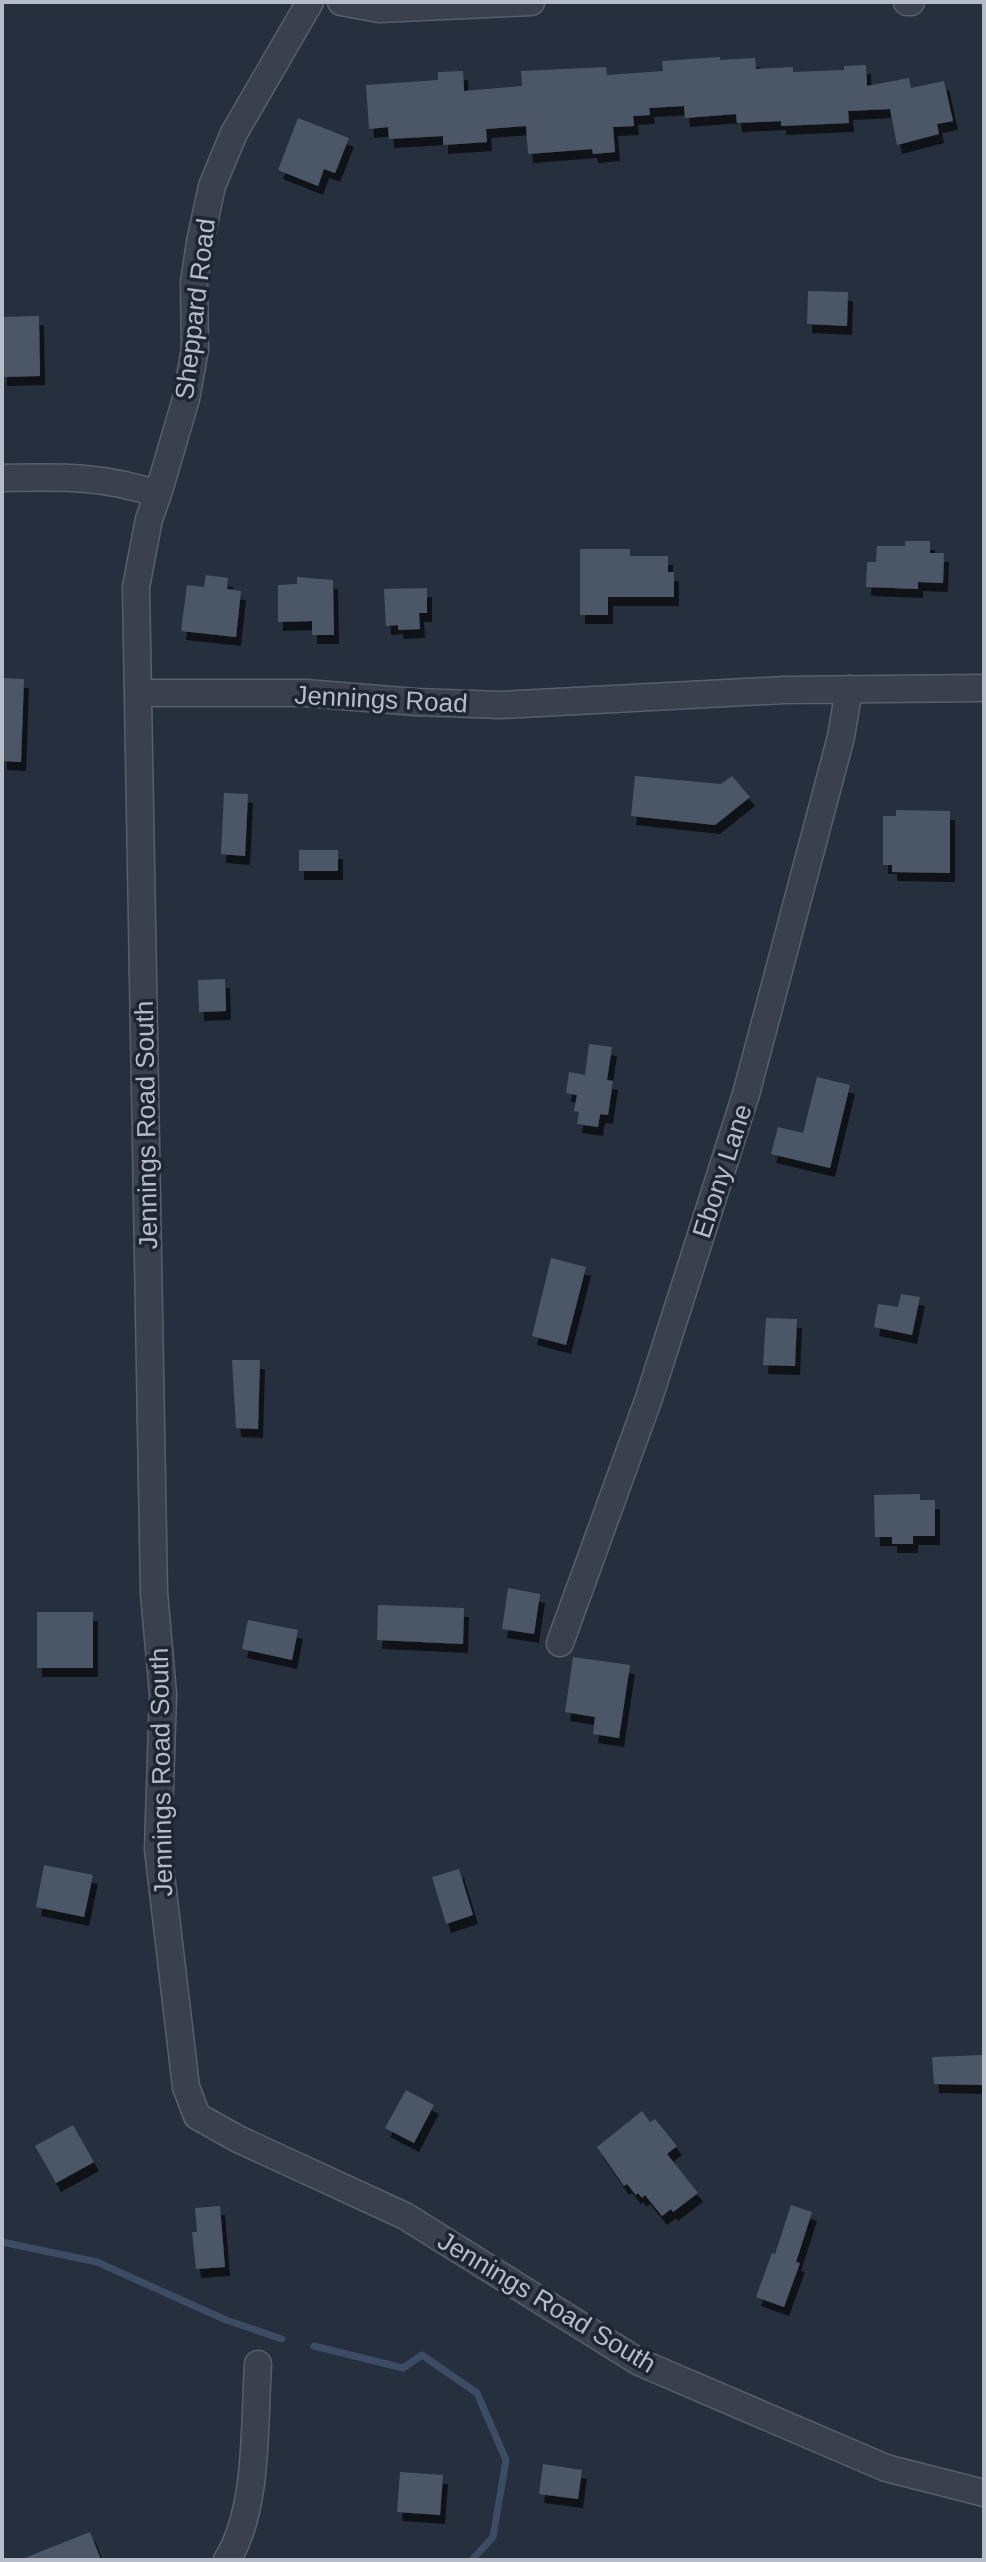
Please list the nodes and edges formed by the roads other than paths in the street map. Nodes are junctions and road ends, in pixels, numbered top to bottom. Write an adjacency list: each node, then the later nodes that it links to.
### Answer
1 (310, 2): 5 (street, Sheppard Road)
2 (341, 2): 3 (street)
3 (531, 2)
4 (2, 478): 5 (street)
5 (158, 494): 8 (street)
6 (984, 688): 7 (street, Jennings Road)
7 (849, 689): 8 (street, Jennings Road); 9 (street, Ebony Lane)
8 (138, 693): 11 (street, Jennings Road South)
9 (560, 1643)
10 (258, 2364): 12 (street)
11 (984, 2493)
12 (227, 2560)

